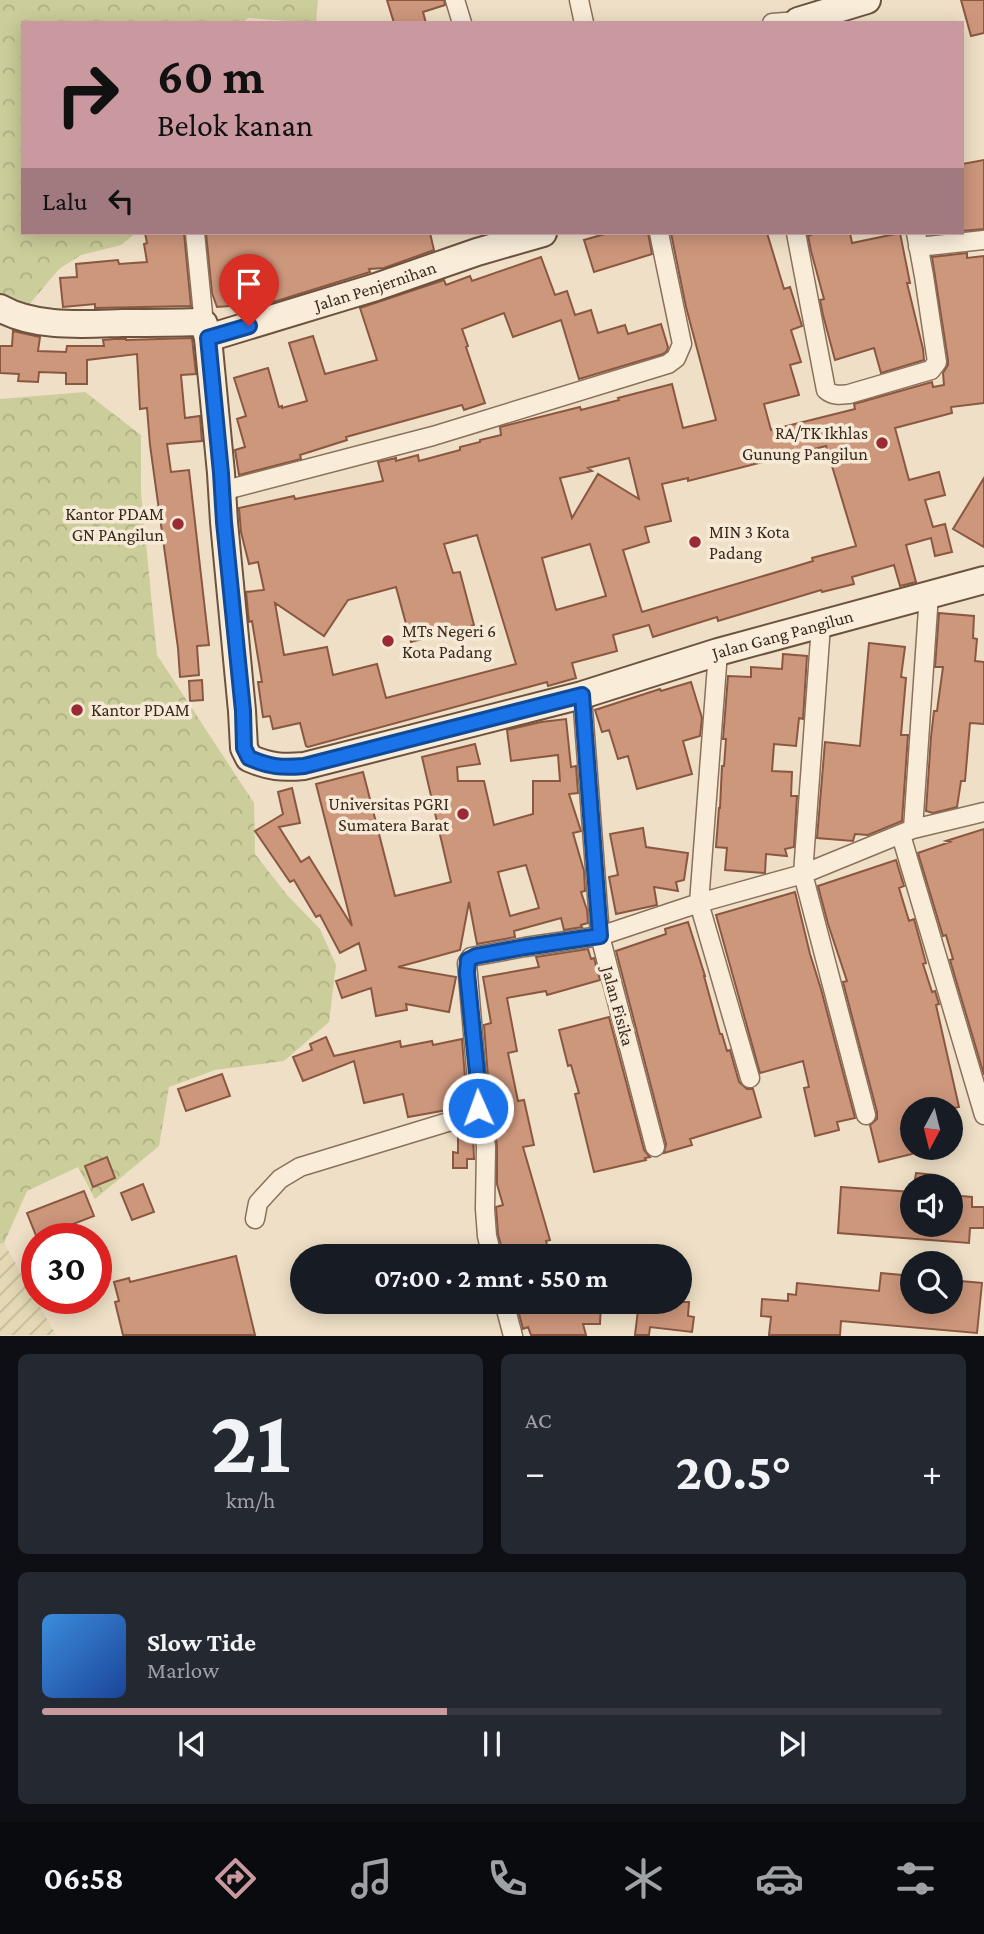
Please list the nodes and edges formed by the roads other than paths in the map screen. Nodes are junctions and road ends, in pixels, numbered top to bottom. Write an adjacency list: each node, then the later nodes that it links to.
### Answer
1 (455, 0): 4 (street)
2 (579, 0): 5 (street)
3 (867, 0): 6 (street)
4 (461, 21)
5 (584, 21)
6 (801, 21)
7 (195, 235): 14 (street)
8 (536, 235): 14 (street, Jalan Penjernihan)
9 (659, 235): 15 (street)
10 (796, 235): 11 (street)
11 (917, 240): 12 (street)
12 (984, 240)
13 (0, 308): 14 (street, Jalan Penjernihan)
14 (206, 331): 15 (street)
15 (222, 491): 20 (street, Jalan Gang Pangilun)
16 (984, 580): 17 (street, Jalan Gang Pangilun)
17 (929, 594): 18 (street, Jalan Gang Pangilun); 22 (street)
18 (821, 625): 19 (street, Jalan Gang Pangilun); 23 (street)
19 (718, 652): 20 (street, Jalan Gang Pangilun); 24 (street)
20 (582, 695): 25 (street, Jalan Fisika)
21 (984, 812): 22 (street)
22 (907, 832): 23 (street); 29 (street)
23 (803, 874): 24 (street); 28 (street)
24 (699, 903): 25 (street); 26 (street)
25 (600, 936): 27 (street); 30 (street, Jalan Fisika)
26 (750, 1079)
27 (476, 1112): 31 (street); 32 (street)
28 (866, 1115)
29 (984, 1115)
30 (655, 1147)
31 (255, 1219)
32 (489, 1244)
33 (507, 1314): 34 (street)
34 (513, 1335)

